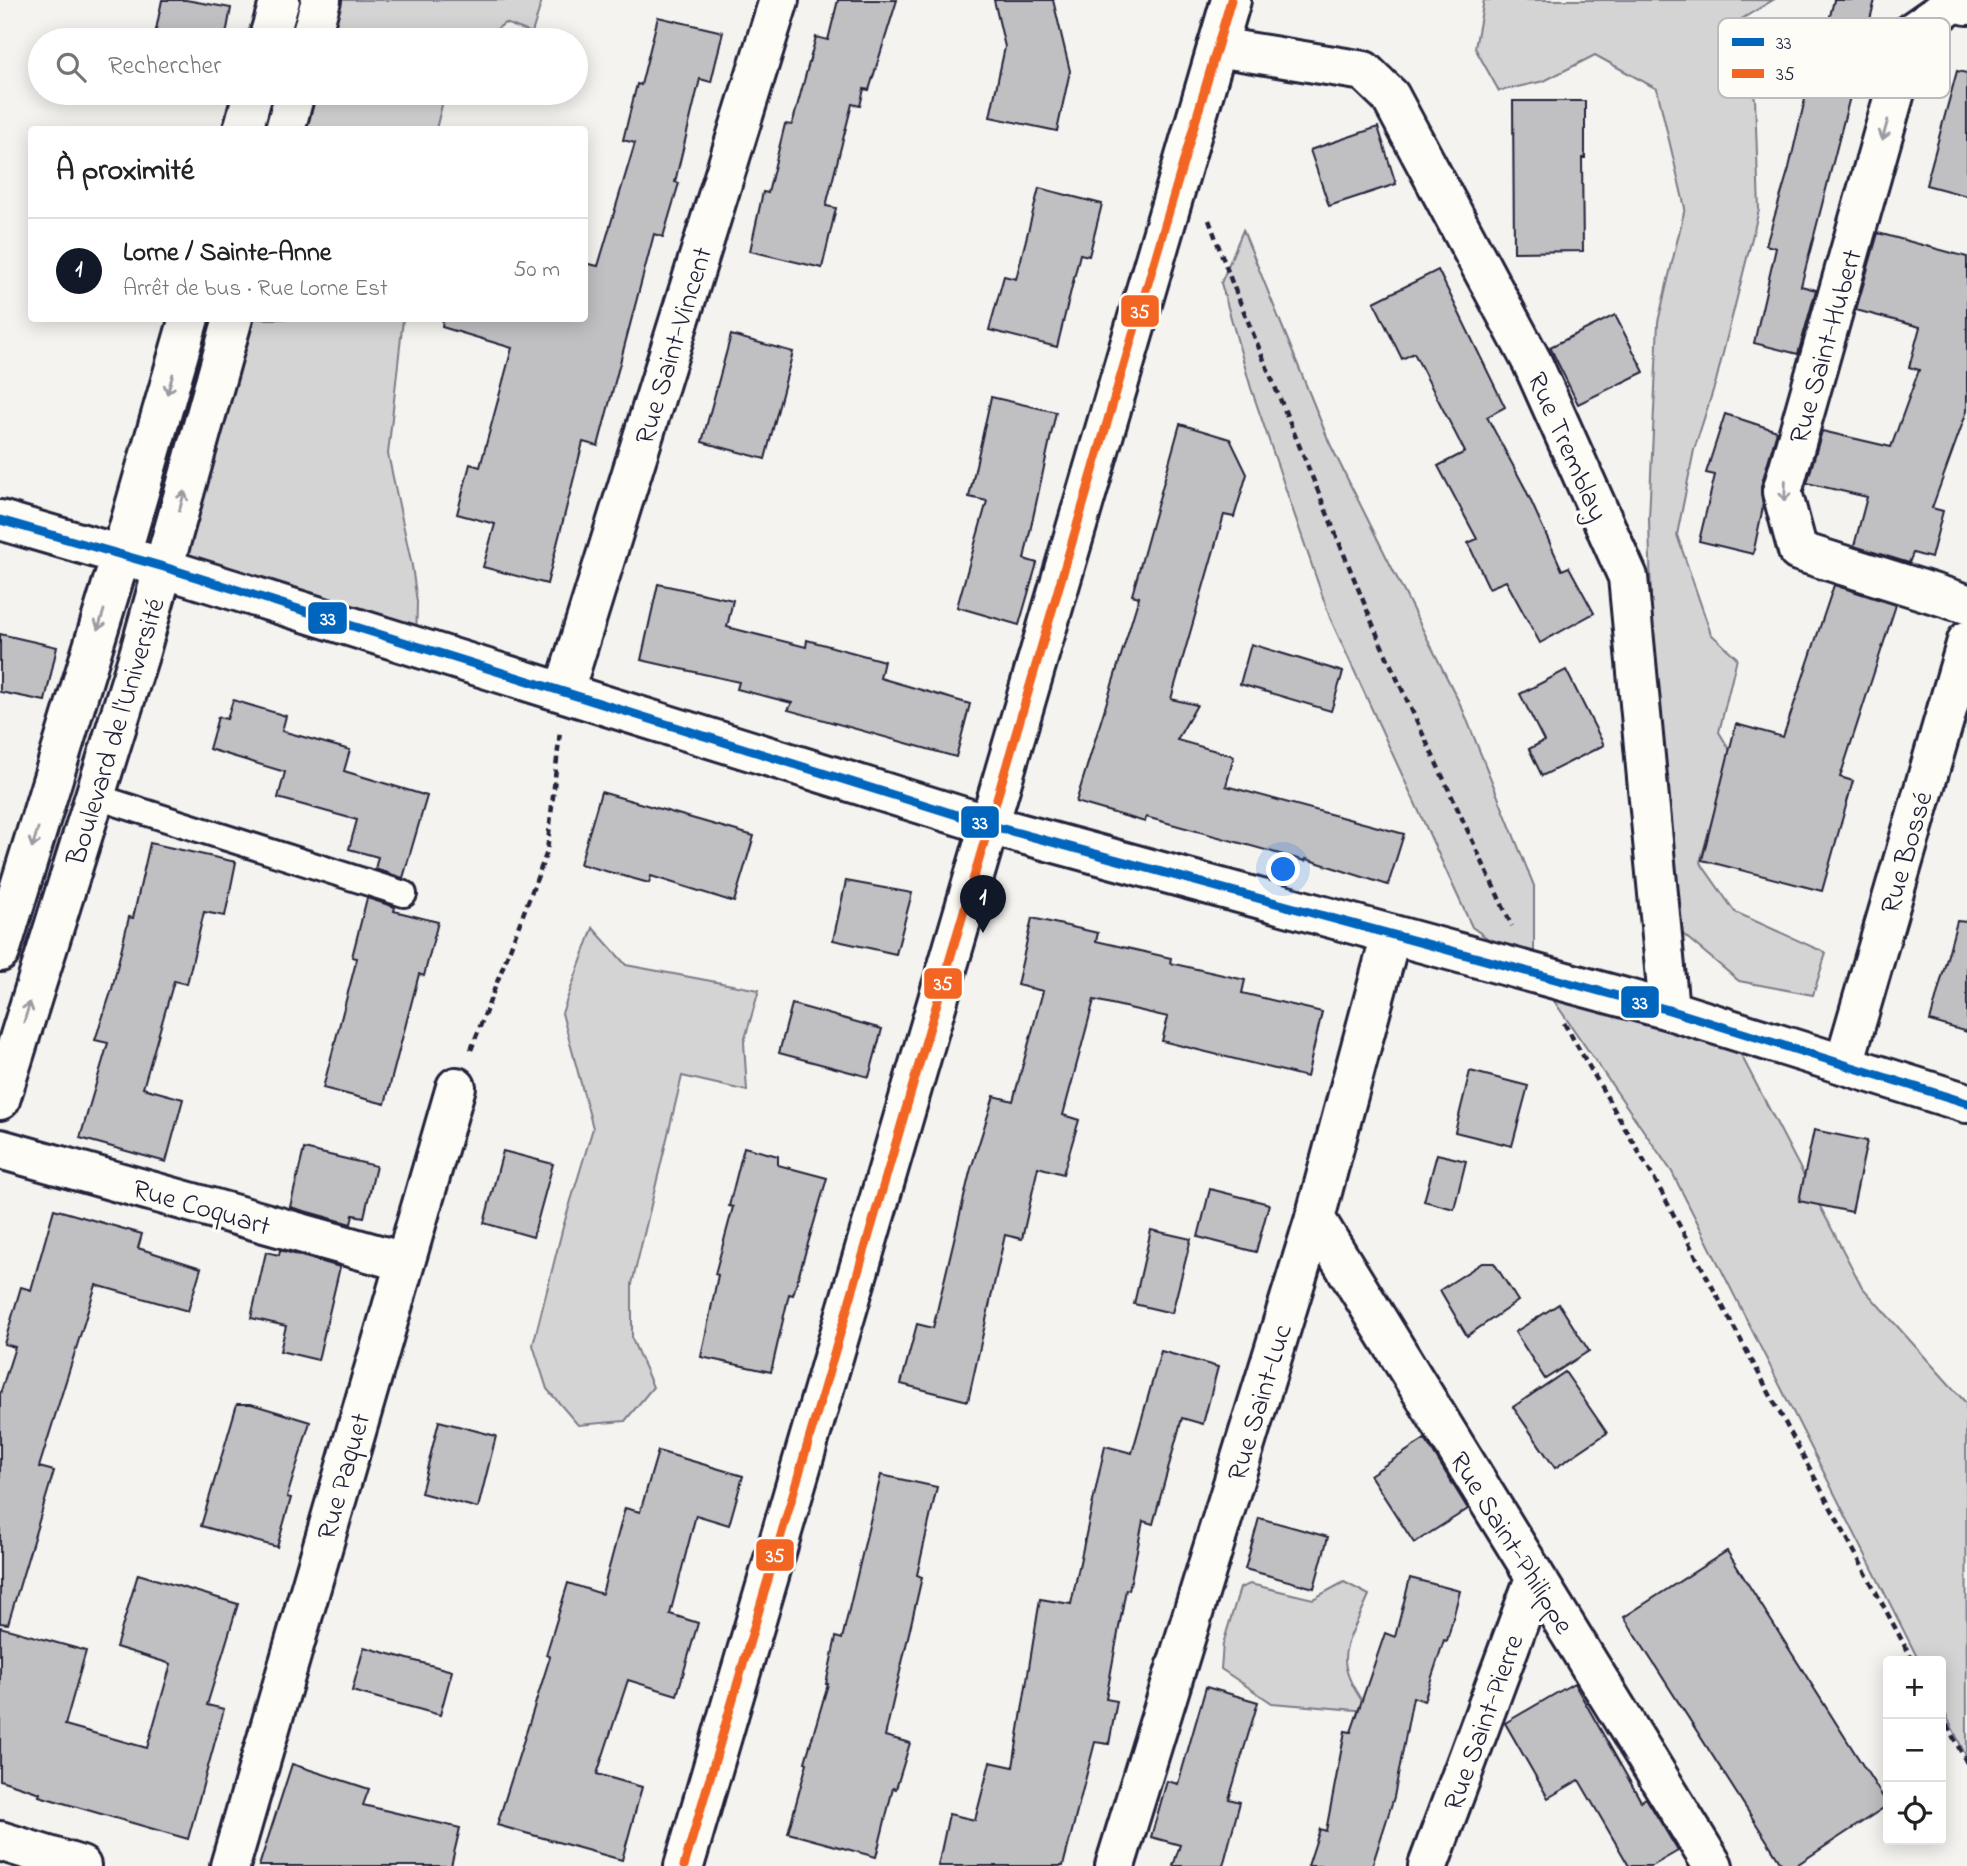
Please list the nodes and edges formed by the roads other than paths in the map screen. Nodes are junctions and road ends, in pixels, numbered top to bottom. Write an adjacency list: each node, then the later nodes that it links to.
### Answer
1 (280, 0): 7 (street)
2 (321, 0): 8 (street)
3 (779, 0): 22 (street, Rue Saint-Vincent)
4 (1231, 0): 9 (street)
5 (1967, 5): 6 (street, Rue Saint-Hubert, one-way to 6)
6 (1932, 18)
7 (272, 28)
8 (313, 28)
9 (1217, 47): 24 (street); 28 (street, Rue Tremblay)
10 (1893, 98): 20 (street, Rue Saint-Hubert, one-way to 20)
11 (250, 105): 13 (street)
12 (292, 105): 14 (street)
13 (244, 126)
14 (286, 126)
15 (188, 322): 18 (street, Boulevard de l'Université, one-way to 18)
16 (232, 322): 19 (street, Boulevard de l'Université, one-way to 16)
17 (0, 520): 18 (street)
18 (121, 555): 19 (street); 27 (street, Boulevard de l'Université, one-way to 27)
19 (164, 567): 22 (street); 23 (street, Boulevard de l'Université)
20 (1967, 604)
21 (1967, 641): 29 (street, Rue Bossé)
22 (564, 691): 24 (street)
23 (94, 796): 25 (lane); 31 (street, Boulevard de l'Université, one-way to 23)
24 (989, 825): 26 (street); 40 (street)
25 (404, 894)
26 (1391, 934): 28 (street); 34 (street, Rue Saint-Luc)
27 (0, 952)
28 (1669, 1010): 29 (street)
29 (1844, 1064): 32 (street)
30 (456, 1087): 35 (street, Rue Paquet)
31 (0, 1100)
32 (1967, 1103)
33 (0, 1149): 35 (street, Rue Coquart)
34 (1315, 1218): 36 (street, Rue Saint-Philippe); 41 (street, Rue Saint-Luc)
35 (404, 1262): 39 (street, Rue Paquet)
36 (1535, 1578): 42 (street, Rue Saint-Pierre); 43 (street, Rue Saint-Philippe)
37 (0, 1841): 38 (street)
38 (81, 1866)
39 (230, 1866)
40 (684, 1866)
41 (1115, 1866)
42 (1428, 1866)
43 (1713, 1866)

